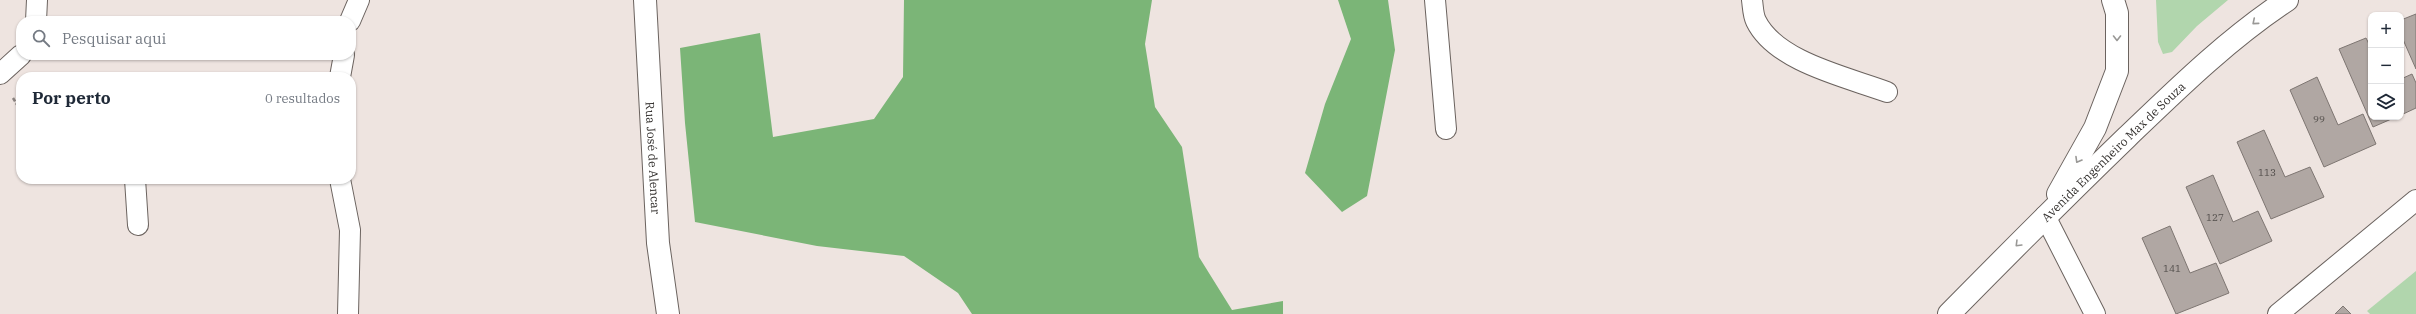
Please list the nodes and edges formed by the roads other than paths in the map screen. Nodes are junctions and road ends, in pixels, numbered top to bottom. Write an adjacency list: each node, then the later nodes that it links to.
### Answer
1 (37, 0): 8 (lane)
2 (360, 0): 9 (lane)
3 (645, 0): 22 (main road, Rua José de Alencar)
4 (1434, 0): 15 (lane)
5 (1752, 0): 14 (lane)
6 (2113, 0): 19 (main road, one-way to 19)
7 (2287, 0): 19 (main road, Avenida Engenheiro Max de Souza, one-way to 19)
8 (36, 16)
9 (352, 16)
10 (16, 60): 13 (lane)
11 (343, 60): 12 (lane)
12 (341, 72)
13 (0, 74)
14 (1887, 92)
15 (1446, 129)
16 (135, 184): 20 (lane)
17 (341, 184): 21 (lane)
18 (2416, 200): 25 (lane)
19 (2045, 216): 23 (main road, Avenida Engenheiro Max de Souza, one-way to 23); 24 (lane)
20 (138, 225)
21 (348, 314)
22 (668, 314)
23 (1949, 314)
24 (2095, 314)
25 (2278, 314)

